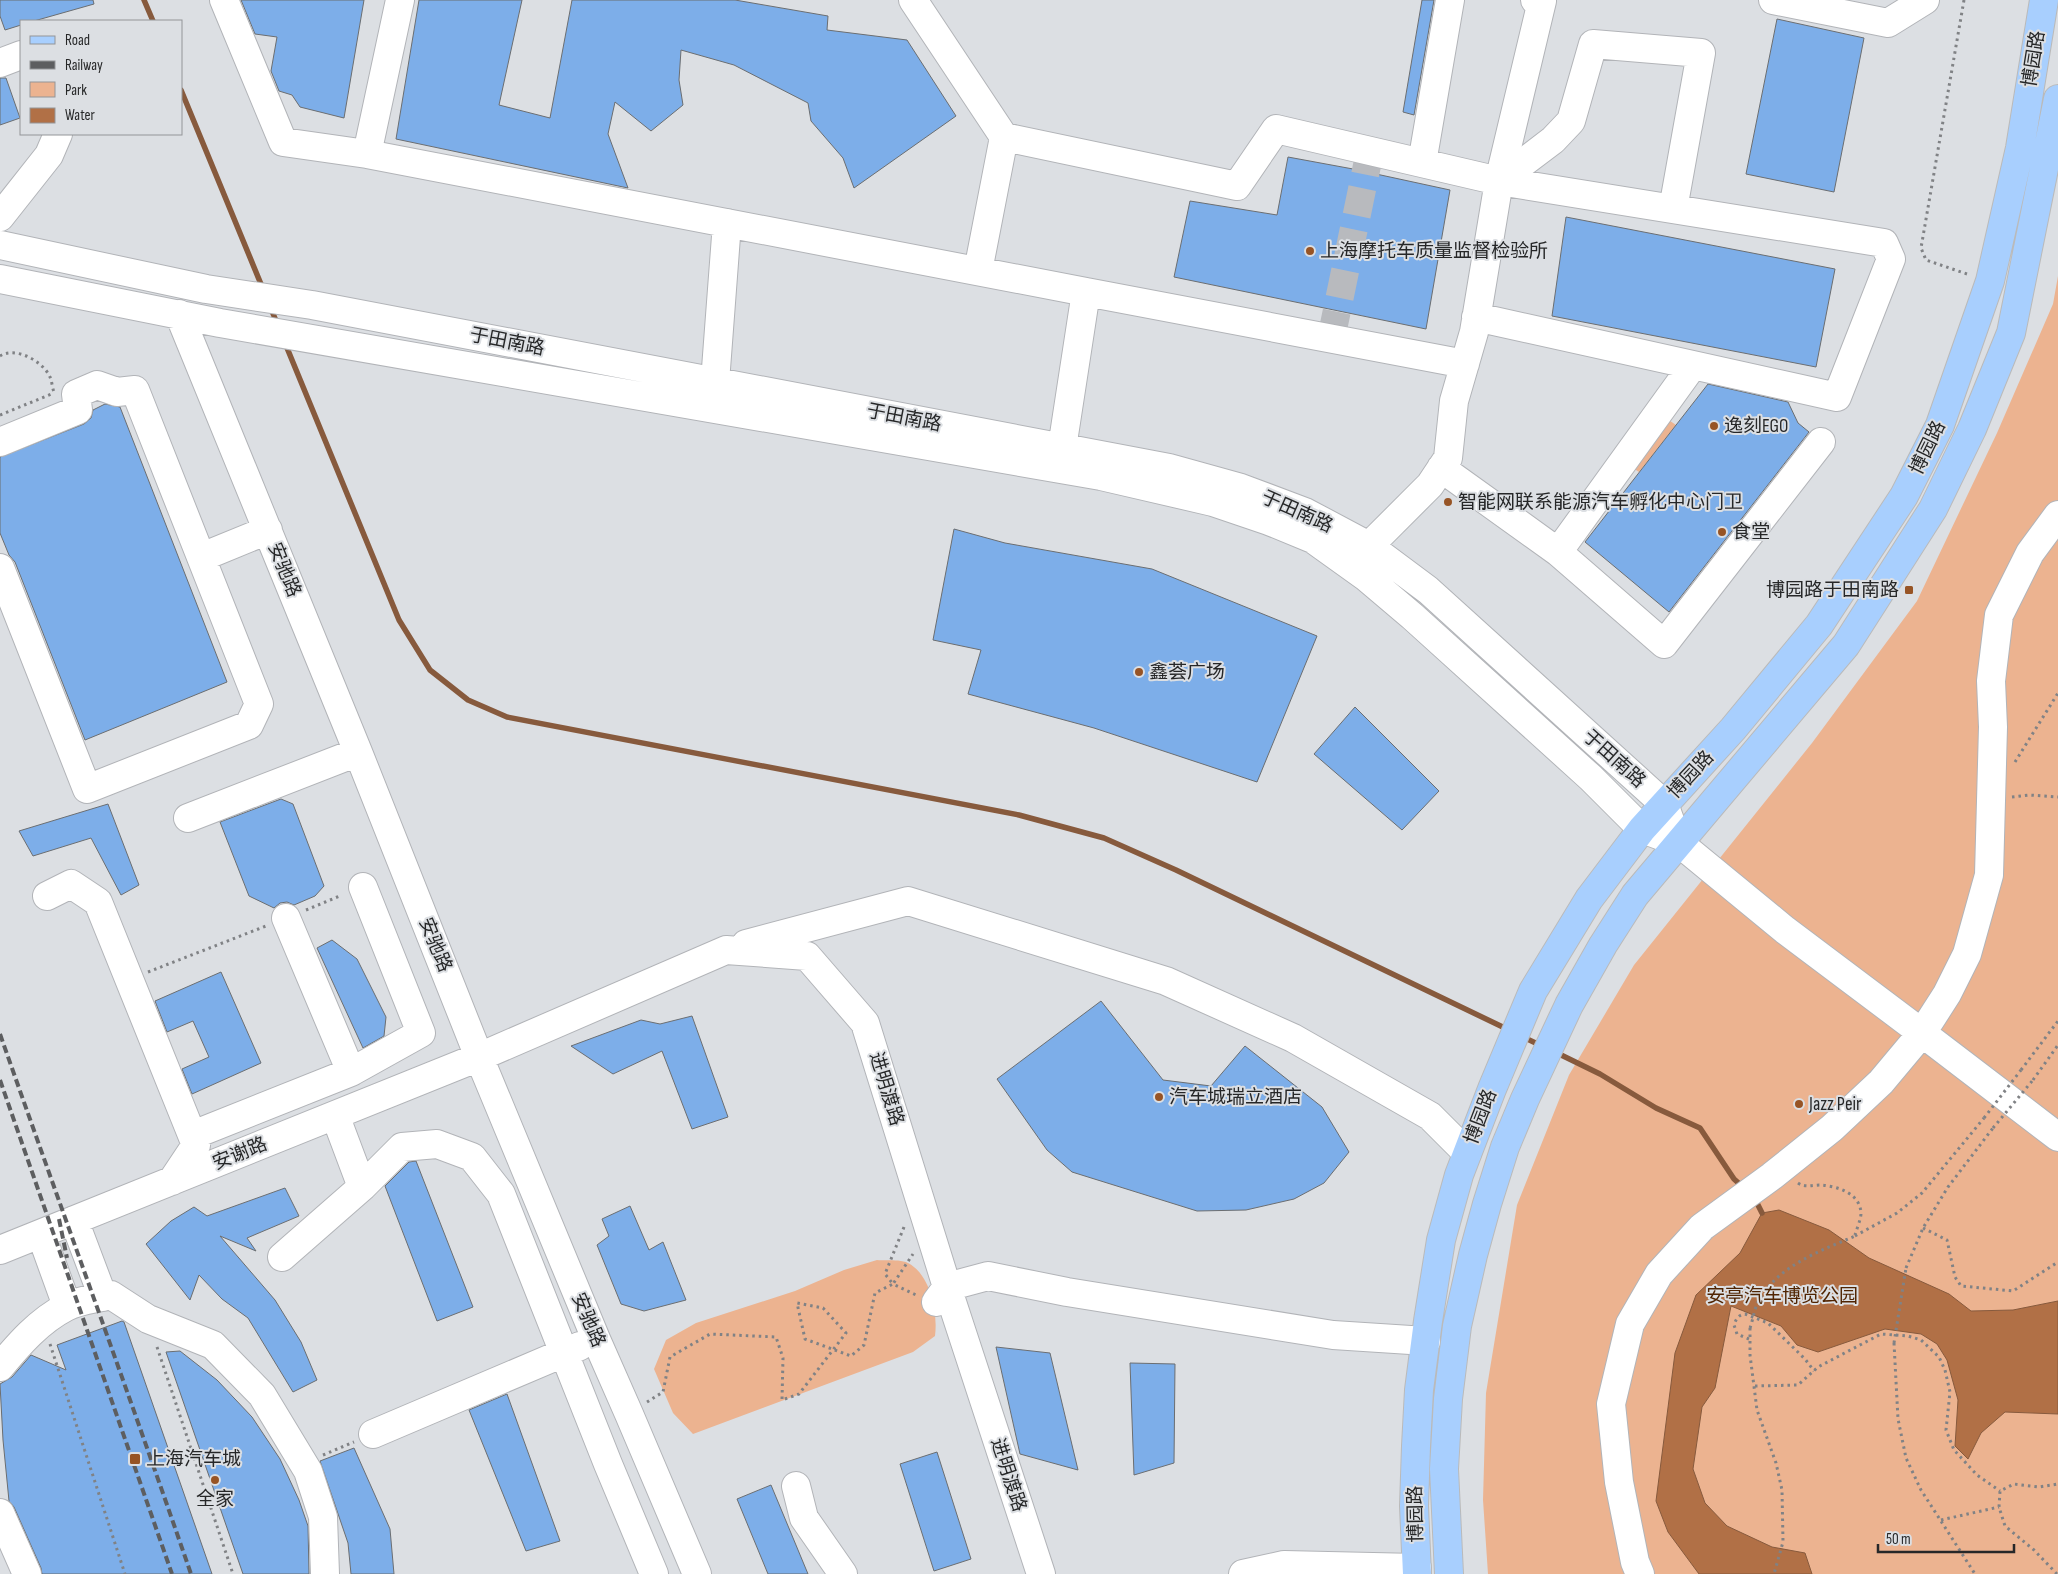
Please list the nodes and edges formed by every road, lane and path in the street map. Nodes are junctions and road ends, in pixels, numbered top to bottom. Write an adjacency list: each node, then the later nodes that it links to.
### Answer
1 (224, 0): 17 (street)
2 (400, 0): 17 (street)
3 (913, 0): 16 (street)
4 (1450, 0): 18 (street)
5 (1535, 0): 19 (street)
6 (1773, 0): 9 (street)
7 (1964, 0): 26 (path)
8 (2044, 0): 26 (main road, 博园路)
9 (1911, 2)
10 (0, 50): 11 (street)
11 (20, 54)
12 (20, 54): 13 (street)
13 (0, 62)
14 (2058, 99): 54 (main road, 博园路)
15 (58, 135): 20 (street)
16 (1004, 137): 18 (street); 24 (street)
17 (367, 154): 22 (street)
18 (1422, 163): 19 (street)
19 (1499, 181): 21 (street); 21 (street); 29 (street)
20 (5, 204)
21 (1673, 209): 32 (street)
22 (727, 223): 24 (street); 33 (street)
23 (0, 245): 33 (street, 于田南路)
24 (978, 271): 27 (street)
25 (0, 279): 28 (street, 于田南路)
26 (1990, 281): 51 (main road, 博园路)
27 (1086, 292): 31 (street); 38 (street)
28 (179, 314): 35 (street, 于田南路); 41 (street, 安驰路)
29 (1476, 317): 31 (street); 32 (street)
30 (0, 356): 34 (path)
31 (1464, 364): 39 (street)
32 (1692, 365): 43 (street)
33 (715, 382): 35 (street, 于田南路)
34 (54, 393)
35 (966, 441): 38 (street, 于田南路); 53 (street, 于田南路)
36 (0, 442): 44 (street)
37 (1821, 442): 43 (street)
38 (1062, 448): 42 (street, 于田南路)
39 (1441, 468): 42 (street); 43 (street)
40 (2058, 515): 50 (street)
41 (268, 530): 44 (street); 47 (street, 安驰路)
42 (1369, 546): 51 (street, 于田南路)
43 (1558, 552)
44 (202, 557): 45 (street)
45 (0, 568)
46 (2058, 693): 48 (path)
47 (358, 752): 52 (street); 62 (street, 安驰路)
48 (2012, 768)
49 (2058, 797): 50 (path)
50 (1991, 801): 60 (street)
51 (1664, 804): 53 (main road, 博园路); 54 (street, 于田南路)
52 (188, 818)
53 (1642, 829): 54 (street, 于田南路); 67 (main road, 博园路)
54 (1678, 842): 60 (street); 112 (main road, 博园路)
55 (363, 887): 63 (street)
56 (47, 896): 65 (street)
57 (286, 918): 63 (street)
58 (726, 950): 62 (street, 进明渡路); 67 (street); 72 (street, 进明渡路)
59 (2058, 1021): 75 (path, bridge)
60 (1922, 1033): 66 (street); 68 (street)
61 (2058, 1045): 73 (path, bridge)
62 (479, 1057): 64 (street, 安谢路); 85 (street, 安驰路)
63 (351, 1072): 65 (street)
64 (335, 1115): 69 (street, 安谢路); 70 (street)
65 (193, 1135): 69 (street)
66 (2058, 1137)
67 (1467, 1153): 87 (main road, 博园路)
68 (1781, 1169): 75 (path); 113 (street)
69 (172, 1181): 71 (street, 安谢路)
70 (362, 1187): 77 (street); 89 (street)
71 (74, 1220): 74 (street, 安谢路); 81 (street)
72 (926, 1220): 79 (path); 79 (path); 80 (street, 进明渡路)
73 (1922, 1228): 78 (path); 101 (path, bridge)
74 (40, 1234): 76 (street, 安谢路); 82 (street)
75 (1855, 1236): 86 (path, bridge)
76 (0, 1250)
77 (282, 1257)
78 (2058, 1262)
79 (893, 1284): 80 (path); 88 (path)
80 (941, 1296): 87 (street); 110 (street, 进明渡路)
81 (103, 1297): 82 (street); 83 (street)
82 (67, 1306): 84 (street)
83 (148, 1319): 95 (street); 105 (path)
84 (43, 1323): 90 (street); 104 (path)
85 (596, 1339): 89 (street); 93 (street, 安驰路)
86 (1749, 1339): 91 (path); 92 (path)
87 (1426, 1341): 102 (main road, 博园路)
88 (833, 1349): 88 (path); 93 (path)
89 (565, 1352): 94 (street); 107 (street)
90 (0, 1367)
91 (1814, 1370): 92 (path); 98 (path)
92 (1754, 1386): 114 (path)
93 (629, 1414): 108 (street, 安驰路)
94 (373, 1434): 95 (path)
95 (303, 1464): 106 (street)
96 (2058, 1484): 98 (path)
97 (796, 1486): 109 (street)
98 (2000, 1491): 99 (path)
99 (2000, 1507): 101 (path); 116 (path)
100 (0, 1513): 103 (street)
101 (1941, 1520): 115 (path)
102 (1417, 1571): 111 (street)
103 (27, 1574)
104 (125, 1574)
105 (233, 1574)
106 (325, 1574)
107 (654, 1574)
108 (697, 1574)
109 (843, 1574)
110 (1041, 1574)
111 (1243, 1574)
112 (1449, 1574)
113 (1640, 1574)
114 (1774, 1574)
115 (1975, 1574)
116 (2057, 1574)

